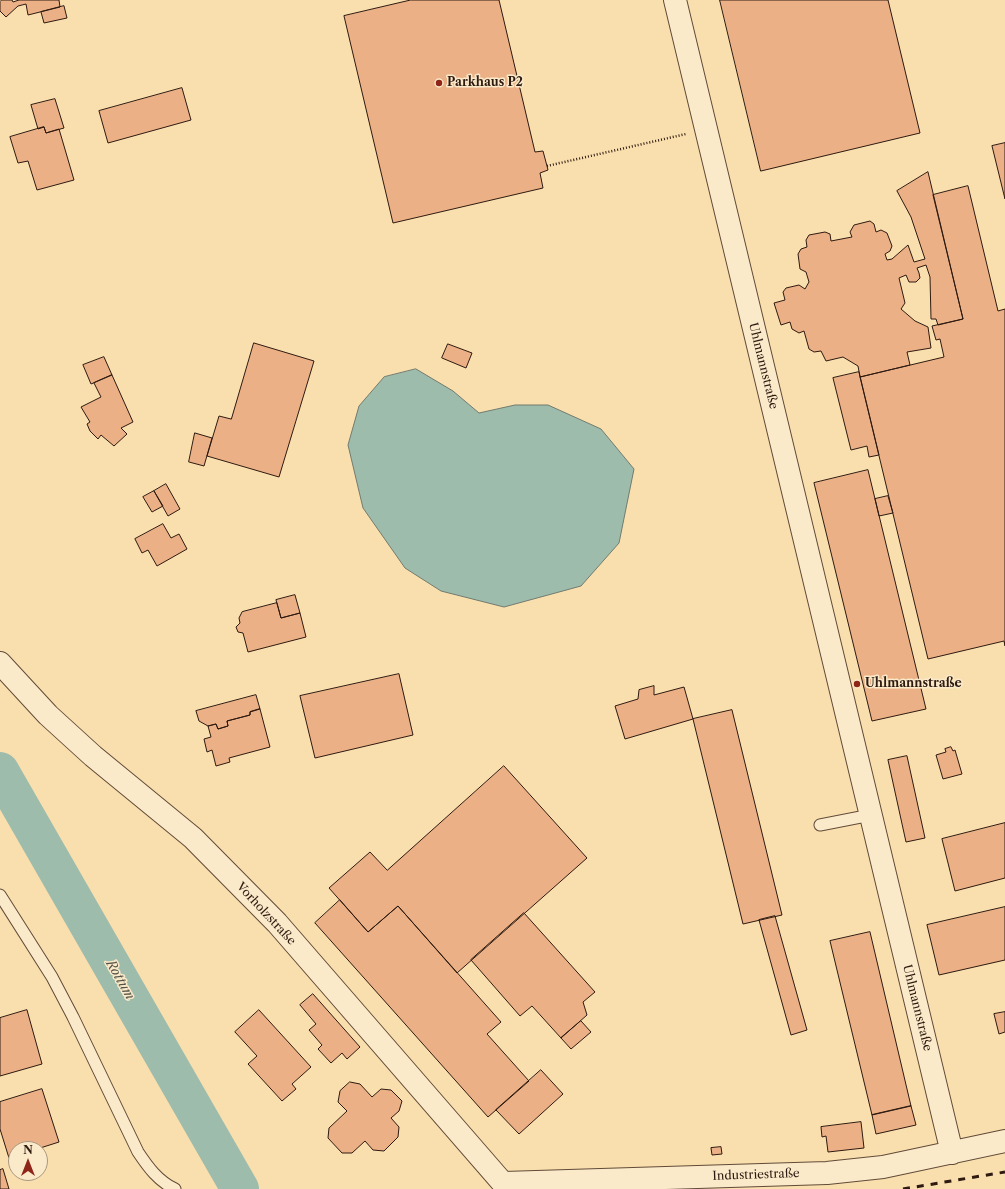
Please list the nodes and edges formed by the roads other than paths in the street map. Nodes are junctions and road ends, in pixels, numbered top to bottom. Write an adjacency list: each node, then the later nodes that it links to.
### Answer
1 (675, 0): 3 (street, Uhlmannstraße)
2 (0, 662): 8 (street, Vorholzstraße)
3 (871, 815): 4 (lane); 7 (street, Uhlmannstraße)
4 (820, 826)
5 (0, 895): 9 (lane)
6 (1005, 1141): 7 (street, Industriestraße)
7 (952, 1153): 8 (street, Industriestraße)
8 (506, 1186)
9 (175, 1189)

